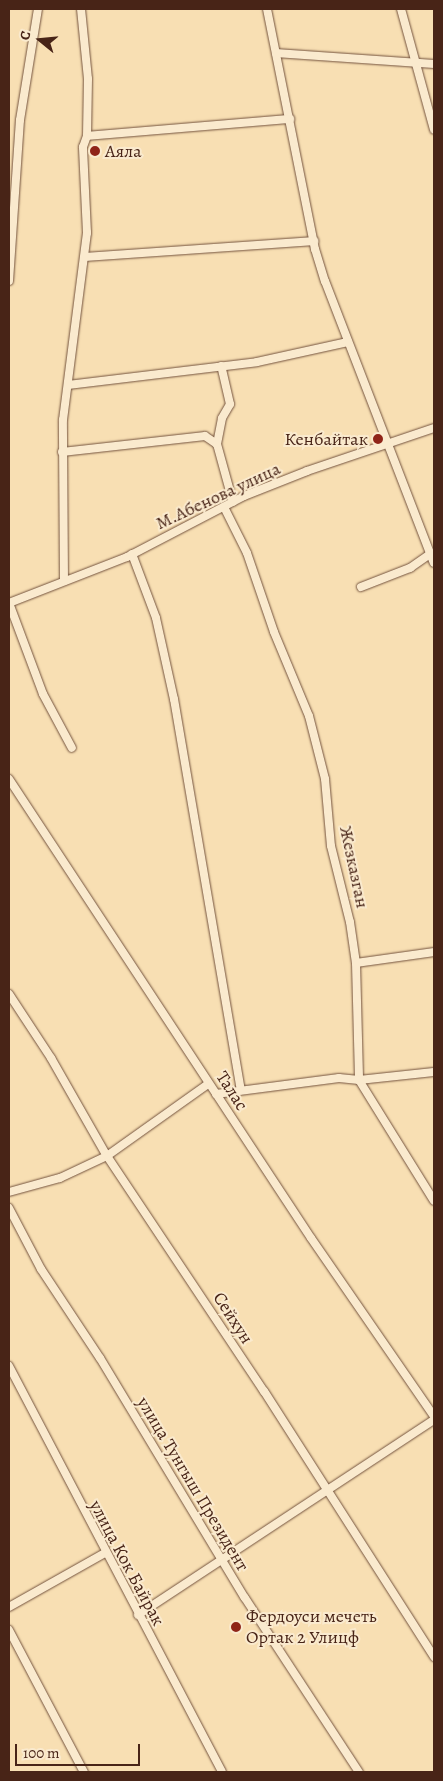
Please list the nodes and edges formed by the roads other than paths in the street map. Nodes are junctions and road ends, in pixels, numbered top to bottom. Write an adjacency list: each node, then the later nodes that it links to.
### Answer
1 (38, 9): 13 (street)
2 (81, 9): 10 (street)
3 (267, 9): 5 (street)
4 (401, 9): 6 (street)
5 (276, 53): 6 (street); 8 (street)
6 (416, 62): 7 (street); 9 (street)
7 (434, 64)
8 (290, 119): 10 (street); 11 (street)
9 (434, 130)
10 (87, 136): 12 (street)
11 (314, 241): 12 (street); 14 (street)
12 (85, 258): 16 (street)
13 (9, 280)
14 (348, 342): 15 (street); 18 (street)
15 (221, 366): 16 (street); 19 (street)
16 (68, 384): 20 (street)
17 (434, 428): 18 (street, М.Абенова улица)
18 (387, 443): 21 (street, М.Абенова улица); 24 (street)
19 (217, 444): 20 (street); 21 (street)
20 (62, 452): 26 (street)
21 (233, 502): 22 (street, М.Абенова улица)
22 (224, 507): 23 (street, М.Абенова улица); 32 (street, Жезказган)
23 (132, 554): 26 (street, М.Абенова улица); 37 (street)
24 (430, 554): 25 (street); 27 (street)
25 (434, 563)
26 (64, 581): 28 (street, М.Абенова улица)
27 (361, 587)
28 (9, 603): 29 (street)
29 (72, 748)
30 (9, 779): 36 (street, Талас)
31 (434, 952): 32 (street)
32 (356, 963): 35 (street, Жезказган)
33 (9, 994): 39 (street, Сейхун)
34 (434, 1072): 35 (street)
35 (359, 1080): 37 (street); 41 (street)
36 (208, 1084): 38 (street, Талас); 39 (street)
37 (241, 1090): 38 (street)
38 (216, 1094): 44 (street, Талас)
39 (107, 1156): 40 (street); 46 (street, Сейхун)
40 (9, 1192)
41 (434, 1201)
42 (9, 1208): 48 (street, улица Тунгыш Президент)
43 (9, 1366): 47 (street, улица Кок Байрак)
44 (434, 1416)
45 (434, 1420): 46 (street)
46 (327, 1489): 48 (street); 52 (street, Сейхун)
47 (105, 1553): 49 (street); 50 (street, улица Кок Байрак)
48 (223, 1559): 50 (street); 55 (street, улица Тунгыш Президент)
49 (9, 1608)
50 (138, 1615): 54 (street, улица Кок Байрак)
51 (9, 1630): 53 (street)
52 (434, 1657)
53 (84, 1772)
54 (222, 1772)
55 (359, 1772)

